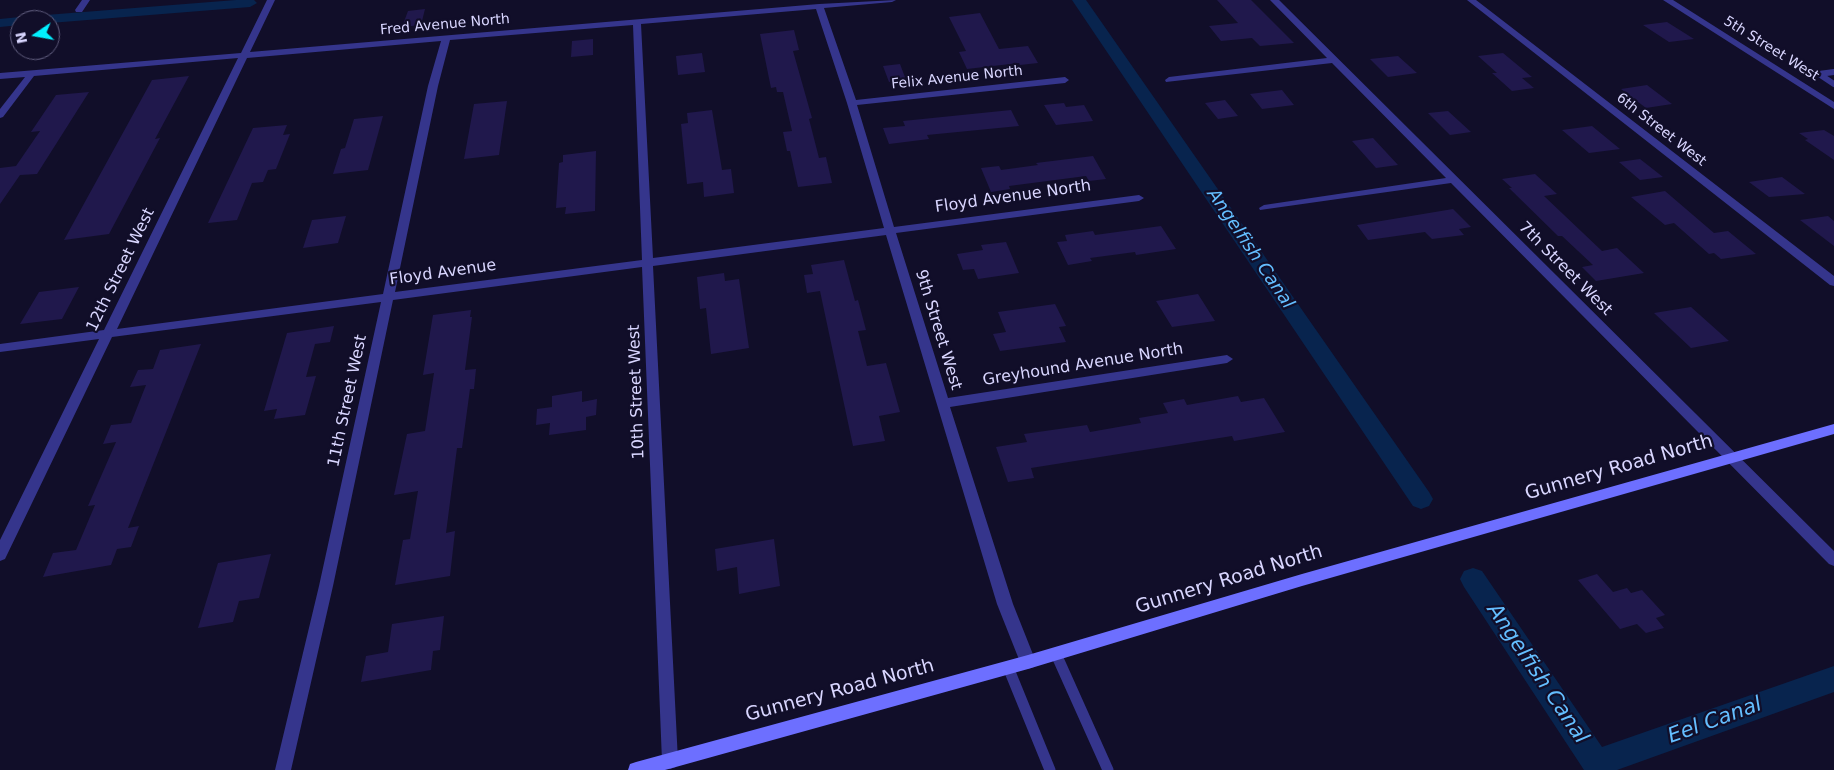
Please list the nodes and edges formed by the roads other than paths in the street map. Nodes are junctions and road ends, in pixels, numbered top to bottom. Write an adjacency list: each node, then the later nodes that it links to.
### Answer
1 (86, 0): 8 (street)
2 (270, 0): 11 (street, 12th Street West)
3 (892, 0): 7 (street, Fred Avenue North)
4 (1274, 0): 12 (street, 7th Street West)
5 (1470, 0): 27 (street, 6th Street West)
6 (1667, 0): 20 (street, 5th Street West)
7 (819, 6): 9 (street, Fred Avenue North); 19 (street, 9th Street West)
8 (78, 10)
9 (637, 22): 10 (street, Fred Avenue North); 26 (street, 10th Street West)
10 (446, 38): 11 (street, Fred Avenue North); 28 (street, 11th Street West)
11 (244, 56): 14 (street, Fred Avenue North); 29 (street, 12th Street West)
12 (1335, 60): 17 (street); 22 (street, 7th Street West)
13 (1834, 72): 18 (lane)
14 (32, 73): 15 (street, Fred Avenue North); 21 (street)
15 (0, 76)
16 (1065, 80): 19 (street, Felix Avenue North)
17 (1169, 80)
18 (1834, 84)
19 (852, 103): 25 (street, 9th Street West)
20 (1834, 106)
21 (0, 115)
22 (1454, 180): 24 (street); 34 (street, 7th Street West)
23 (1139, 198): 25 (street, Floyd Avenue North)
24 (1264, 208)
25 (890, 231): 26 (street, Floyd Avenue); 32 (street, 9th Street West)
26 (649, 261): 28 (street, Floyd Avenue); 40 (street, 10th Street West)
27 (1834, 282)
28 (387, 297): 29 (street, Floyd Avenue); 41 (street, 11th Street West)
29 (108, 333): 30 (street, Floyd Avenue); 35 (street, 12th Street West)
30 (0, 348)
31 (1227, 358): 32 (street, Greyhound Avenue North)
32 (944, 403): 38 (street, 9th Street West)
33 (1834, 429): 34 (main road, Gunnery Road North)
34 (1733, 458): 36 (street, 7th Street West); 37 (main road, Gunnery Road North)
35 (0, 555)
36 (1834, 560)
37 (1056, 654): 38 (main road, Gunnery Road North); 44 (lane)
38 (1028, 662): 39 (main road, Gunnery Road North)
39 (1008, 667): 40 (main road, Gunnery Road North); 43 (lane)
40 (670, 761): 42 (main road, Gunnery Road North)
41 (283, 770)
42 (636, 770)
43 (1050, 770)
44 (1108, 770)

